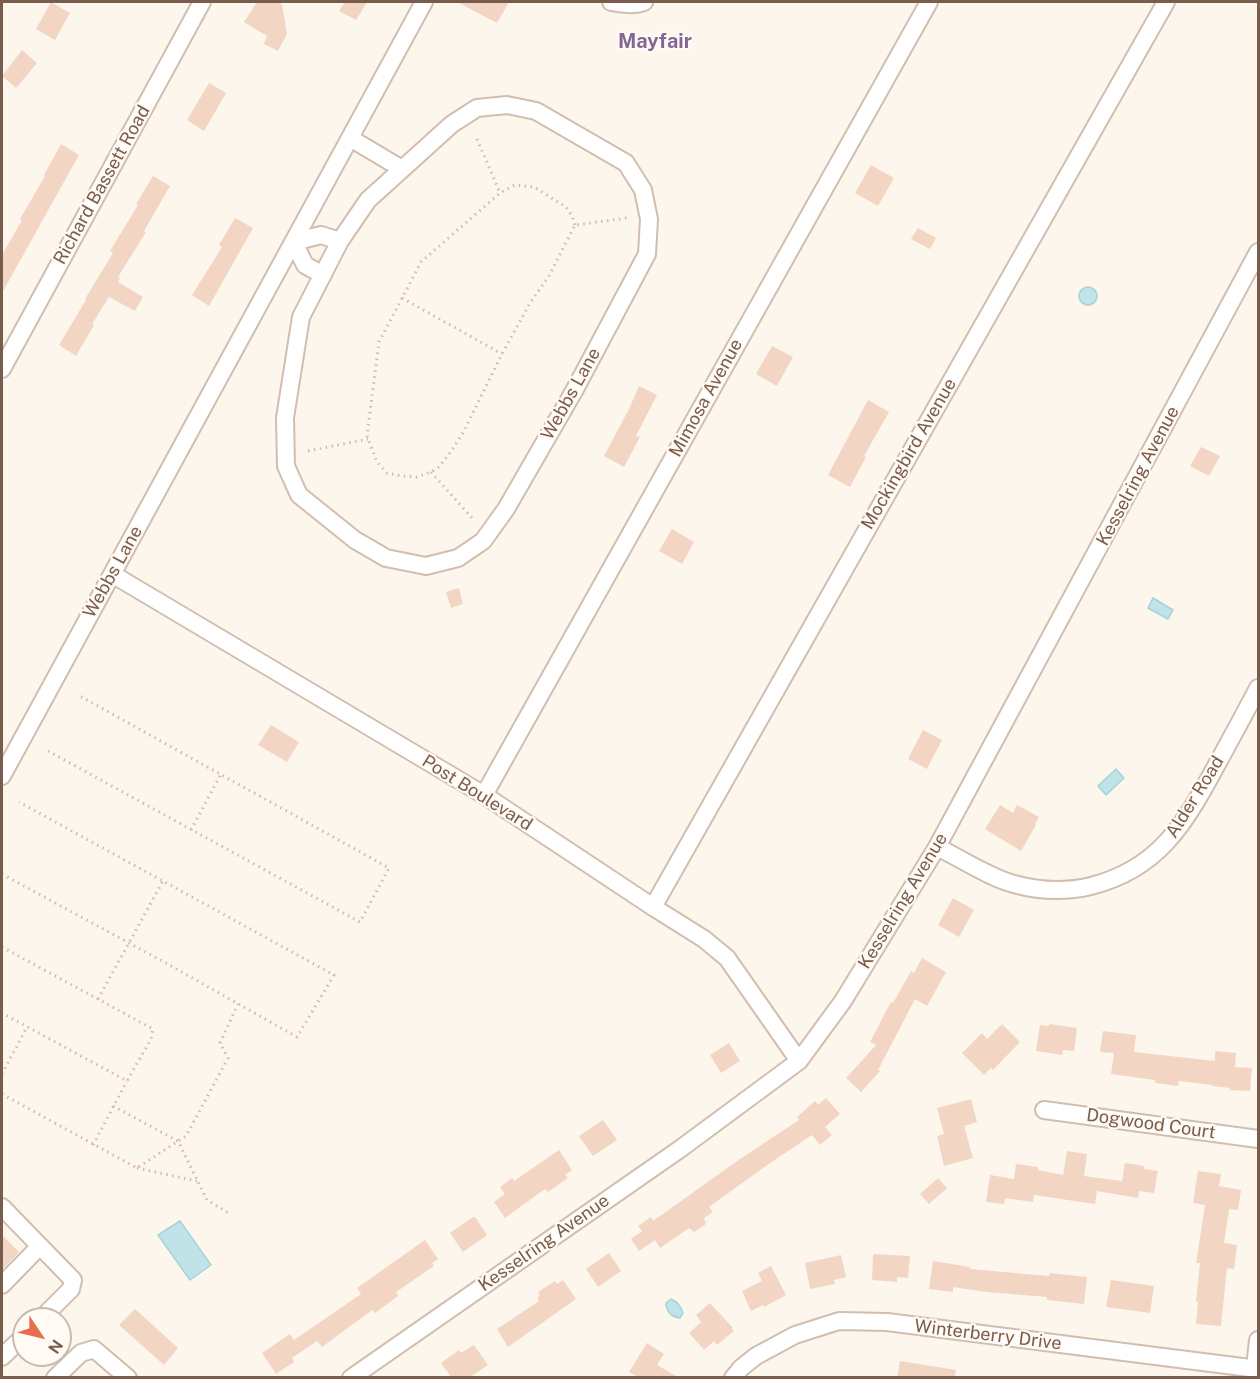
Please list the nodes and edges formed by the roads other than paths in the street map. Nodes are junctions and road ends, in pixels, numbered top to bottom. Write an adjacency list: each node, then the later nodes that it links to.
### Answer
1 (202, 2): 13 (street, Richard Bassett Road)
2 (424, 2): 7 (street, Webbs Lane)
3 (610, 2): 4 (street)
4 (644, 2)
5 (929, 2): 17 (street, Mimosa Avenue)
6 (1166, 2): 19 (street, Mockingbird Avenue)
7 (350, 138): 8 (street); 10 (street, Webbs Lane)
8 (402, 169): 9 (street, Webbs Lane); 12 (street, Webbs Lane)
9 (340, 241): 10 (street); 12 (street, Webbs Lane)
10 (294, 242): 12 (street); 14 (street, Webbs Lane)
11 (1258, 252): 18 (street, Kesselring Avenue)
12 (323, 275)
13 (2, 369)
14 (112, 574): 16 (street, Webbs Lane); 17 (street, Post Boulevard)
15 (1258, 688): 18 (street, Alder Road)
16 (2, 776)
17 (484, 795): 19 (street, Post Boulevard)
18 (937, 847): 20 (street, Kesselring Avenue)
19 (653, 907): 20 (street, Post Boulevard)
20 (799, 1061): 31 (street, Kesselring Avenue)
21 (1044, 1110): 22 (street, Dogwood Court)
22 (1258, 1138)
23 (2, 1207): 24 (street)
24 (40, 1246): 25 (street); 26 (street)
25 (2, 1285)
26 (53, 1307)
27 (1258, 1340): 28 (street)
28 (1257, 1369): 32 (street, Winterberry Drive)
29 (55, 1377): 30 (street)
30 (128, 1377)
31 (351, 1377)
32 (733, 1377)

